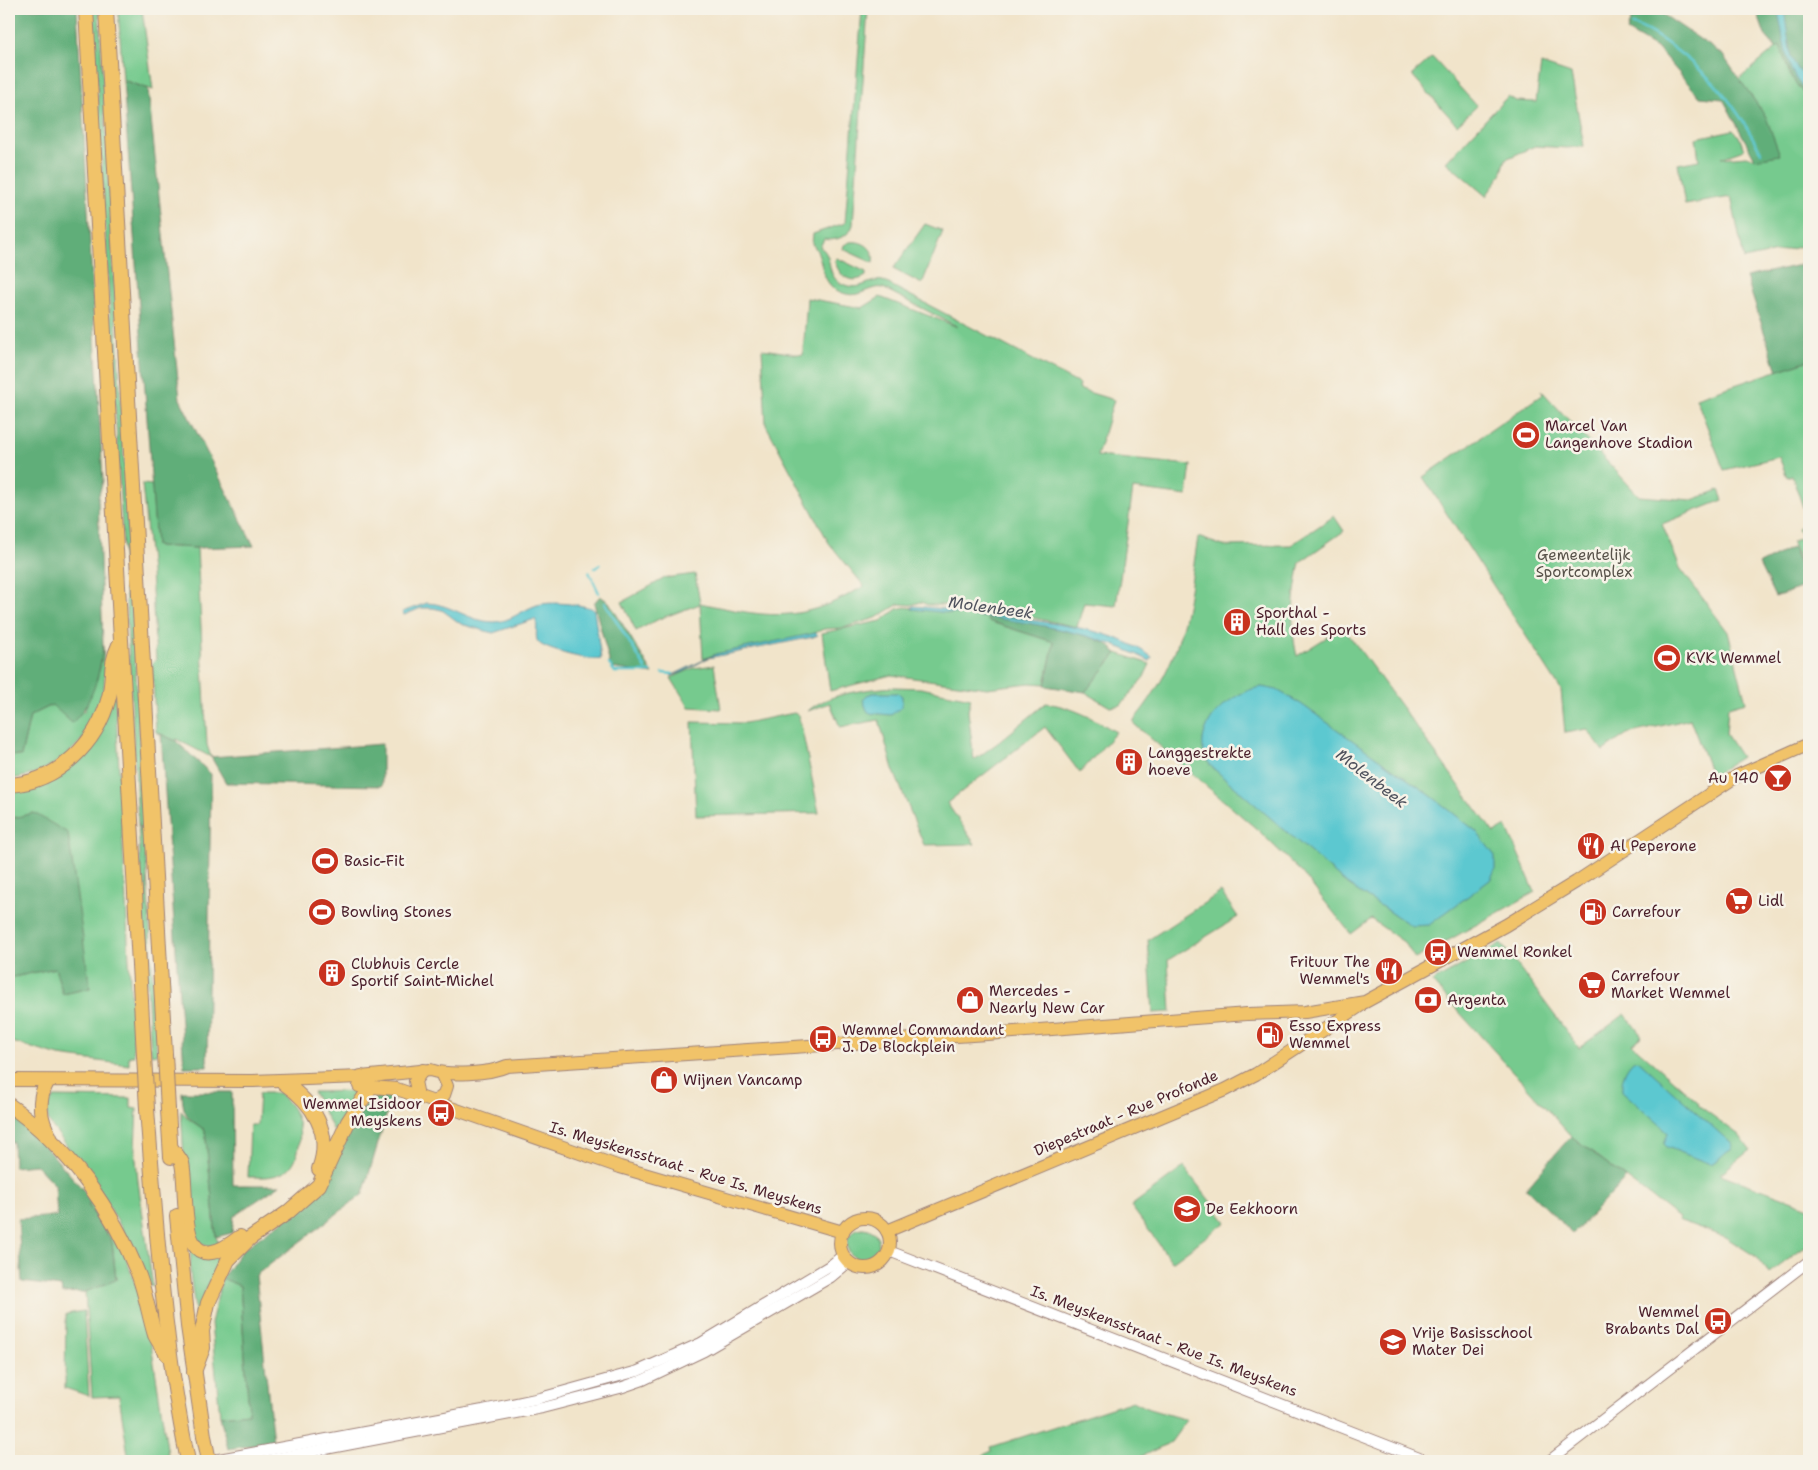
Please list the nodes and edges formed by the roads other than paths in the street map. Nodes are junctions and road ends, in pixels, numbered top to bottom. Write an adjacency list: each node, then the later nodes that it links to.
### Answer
1 (86, 9): 3 (highway)
2 (106, 9): 18 (highway, bridge)
3 (120, 642): 5 (highway); 24 (highway, bridge)
4 (1809, 744): 6 (main road)
5 (9, 785)
6 (1365, 1002): 8 (main road); 19 (main road, Diepestraat - Rue Profonde)
7 (423, 1070): 8 (main road); 12 (main road); 14 (main road)
8 (441, 1073): 15 (main road)
9 (9, 1080): 11 (main road)
10 (252, 1081): 11 (main road); 12 (main road); 13 (main road)
11 (47, 1082): 17 (highway)
12 (365, 1082): 13 (main road); 14 (main road, Is. Meyskensstraat - Rue Is. Meyskens); 25 (highway)
13 (284, 1084): 18 (highway)
14 (418, 1096): 15 (main road, Is. Meyskensstraat - Rue Is. Meyskens)
15 (436, 1101): 20 (main road, Is. Meyskensstraat - Rue Is. Meyskens)
16 (9, 1105): 17 (highway)
17 (53, 1142): 24 (highway)
18 (171, 1148): 25 (highway)
19 (888, 1231): 20 (main road); 21 (main road)
20 (843, 1232): 22 (main road)
21 (889, 1250): 22 (main road); 29 (street, Is. Meyskensstraat - Rue Is. Meyskens)
22 (846, 1259): 27 (street); 28 (street)
23 (1809, 1261): 30 (street)
24 (170, 1359): 26 (highway)
25 (194, 1372): 27 (highway, bridge)
26 (188, 1461)
27 (208, 1461)
28 (262, 1461)
29 (1427, 1461)
30 (1549, 1461)

